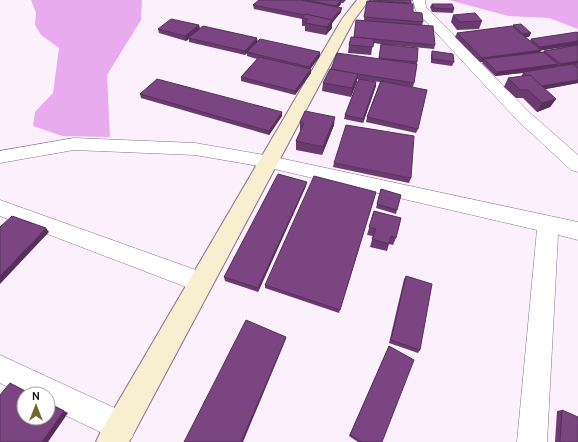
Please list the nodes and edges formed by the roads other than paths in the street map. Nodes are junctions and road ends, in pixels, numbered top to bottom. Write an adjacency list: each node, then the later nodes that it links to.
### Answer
1 (363, 0): 4 (street)
2 (418, 0): 5 (street)
3 (0, 157): 4 (street)
4 (270, 162): 7 (street); 9 (street)
5 (578, 165)
6 (0, 208): 9 (street)
7 (548, 224): 8 (street); 12 (street)
8 (578, 230)
9 (202, 282): 11 (street)
10 (0, 369): 11 (street)
11 (117, 434)
12 (532, 442)

